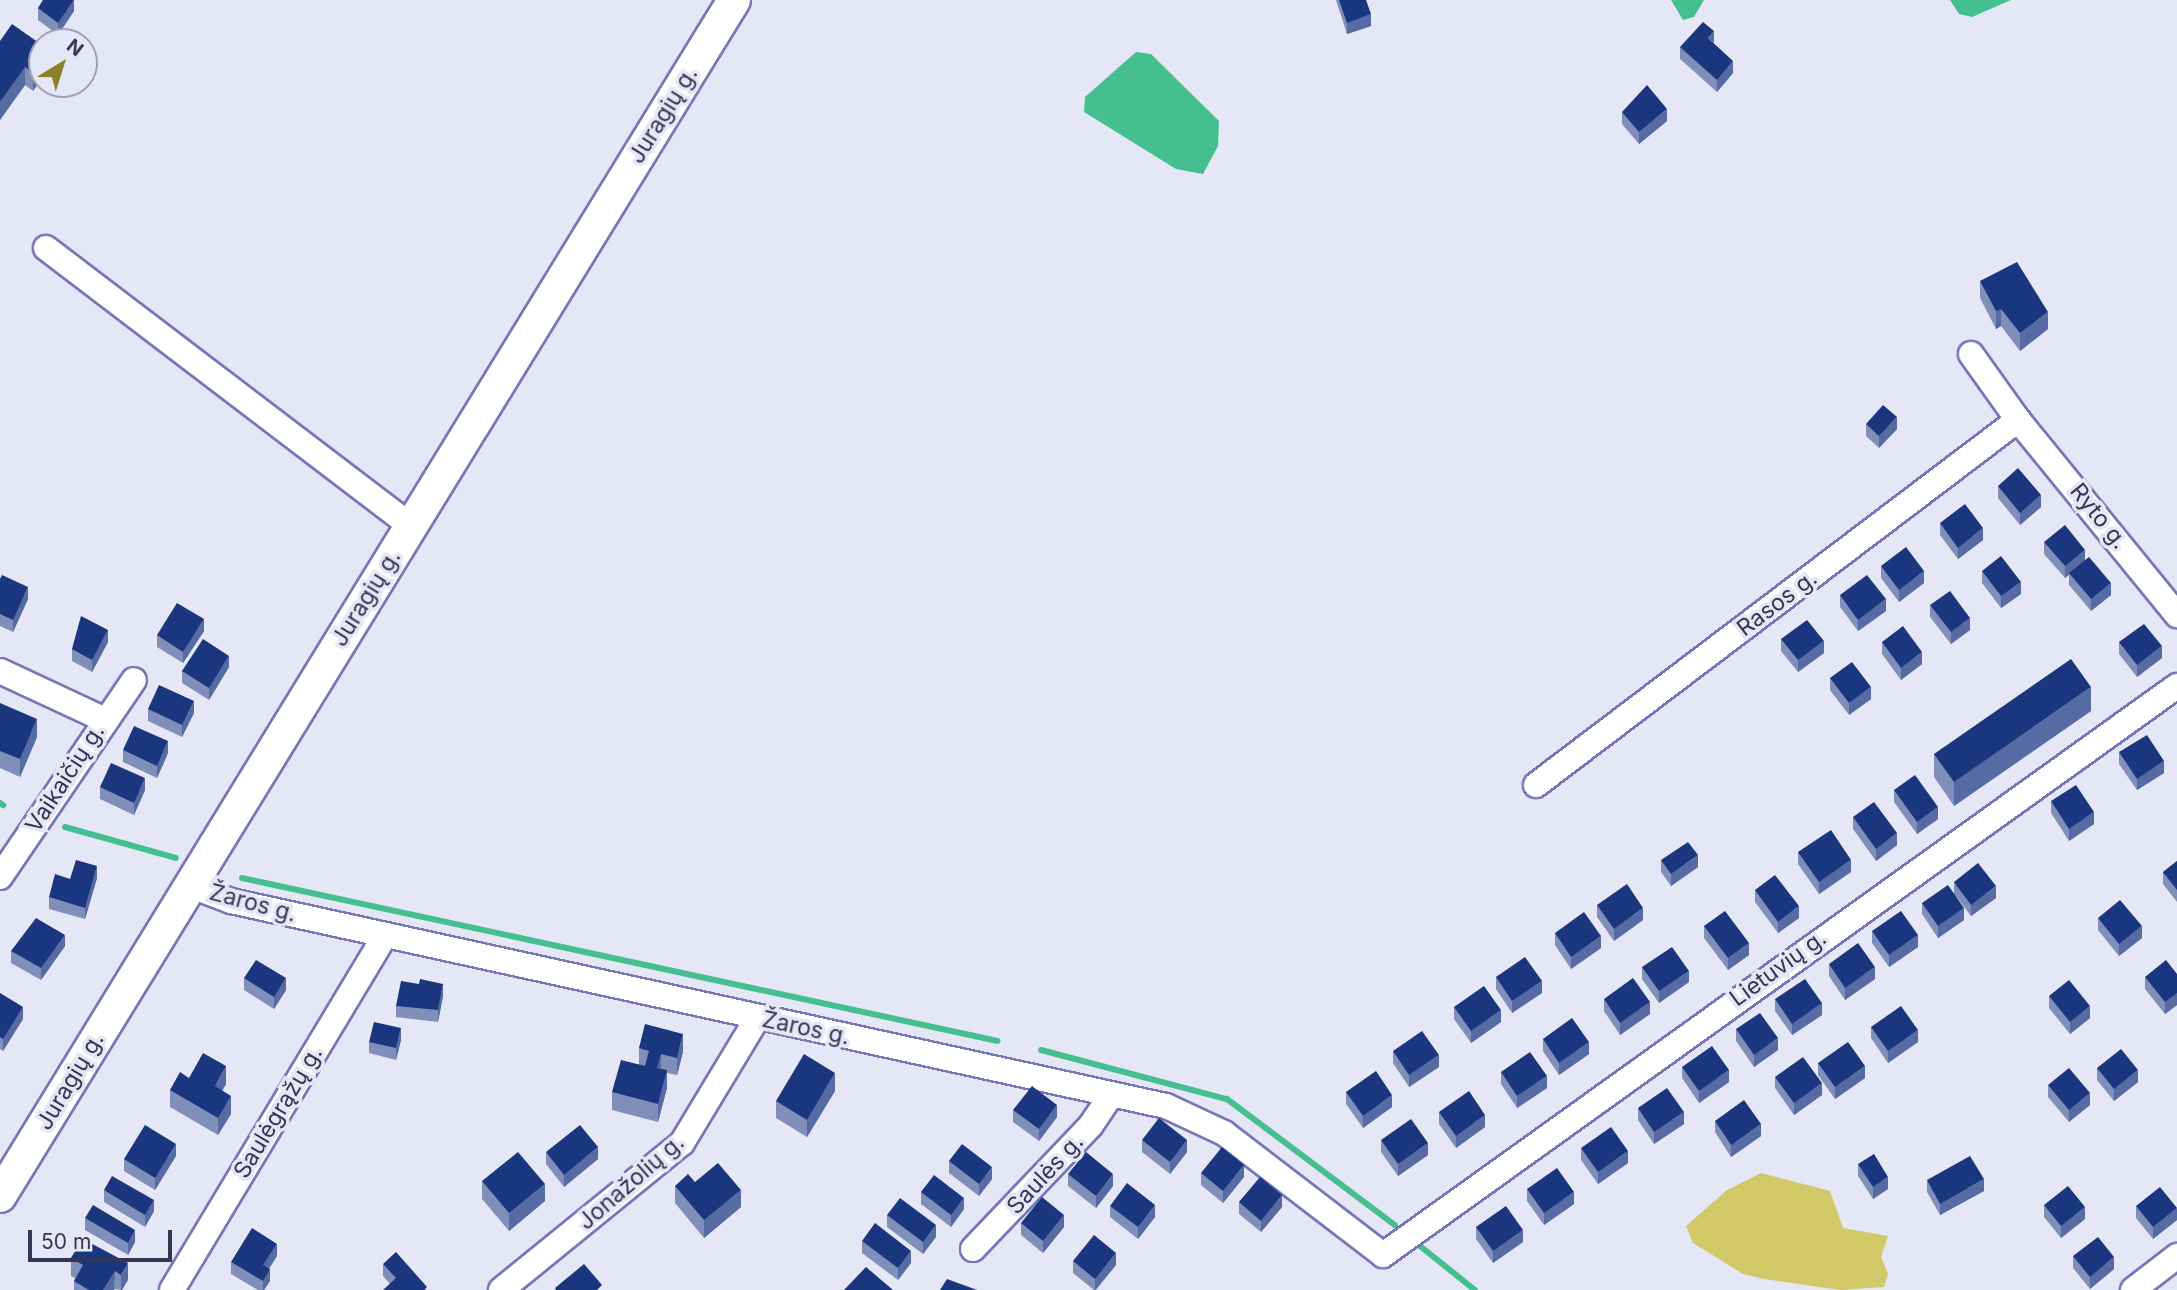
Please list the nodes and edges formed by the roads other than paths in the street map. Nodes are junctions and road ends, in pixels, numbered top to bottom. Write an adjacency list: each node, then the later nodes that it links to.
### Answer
1 (734, 0): 5 (main road, Juragių g.)
2 (46, 248): 5 (street)
3 (1971, 354): 4 (street, Ryto g.)
4 (2018, 421): 6 (street, Ryto g.); 11 (street, Rasos g.)
5 (411, 526): 13 (main road, Juragių g.)
6 (2177, 615)
7 (0, 671): 10 (street)
8 (134, 680): 10 (street, Vaikaičių g.)
9 (2177, 686): 19 (street, Lietuvių g.)
10 (103, 719): 12 (street, Vaikaičių g.)
11 (1536, 785)
12 (0, 877)
13 (189, 885): 14 (street, Žaros g.); 17 (main road, Juragių g.)
14 (385, 935): 15 (street, Žaros g.); 21 (street, Saulėgrąžų g.)
15 (758, 1017): 16 (street, Žaros g.); 22 (street, Jonažolių g.)
16 (1111, 1095): 18 (street, Saulės g.); 19 (street, Žaros g.)
17 (0, 1196)
18 (973, 1249)
19 (1383, 1255)
20 (2177, 1256): 23 (street)
21 (172, 1290)
22 (501, 1290)
23 (2133, 1290)

